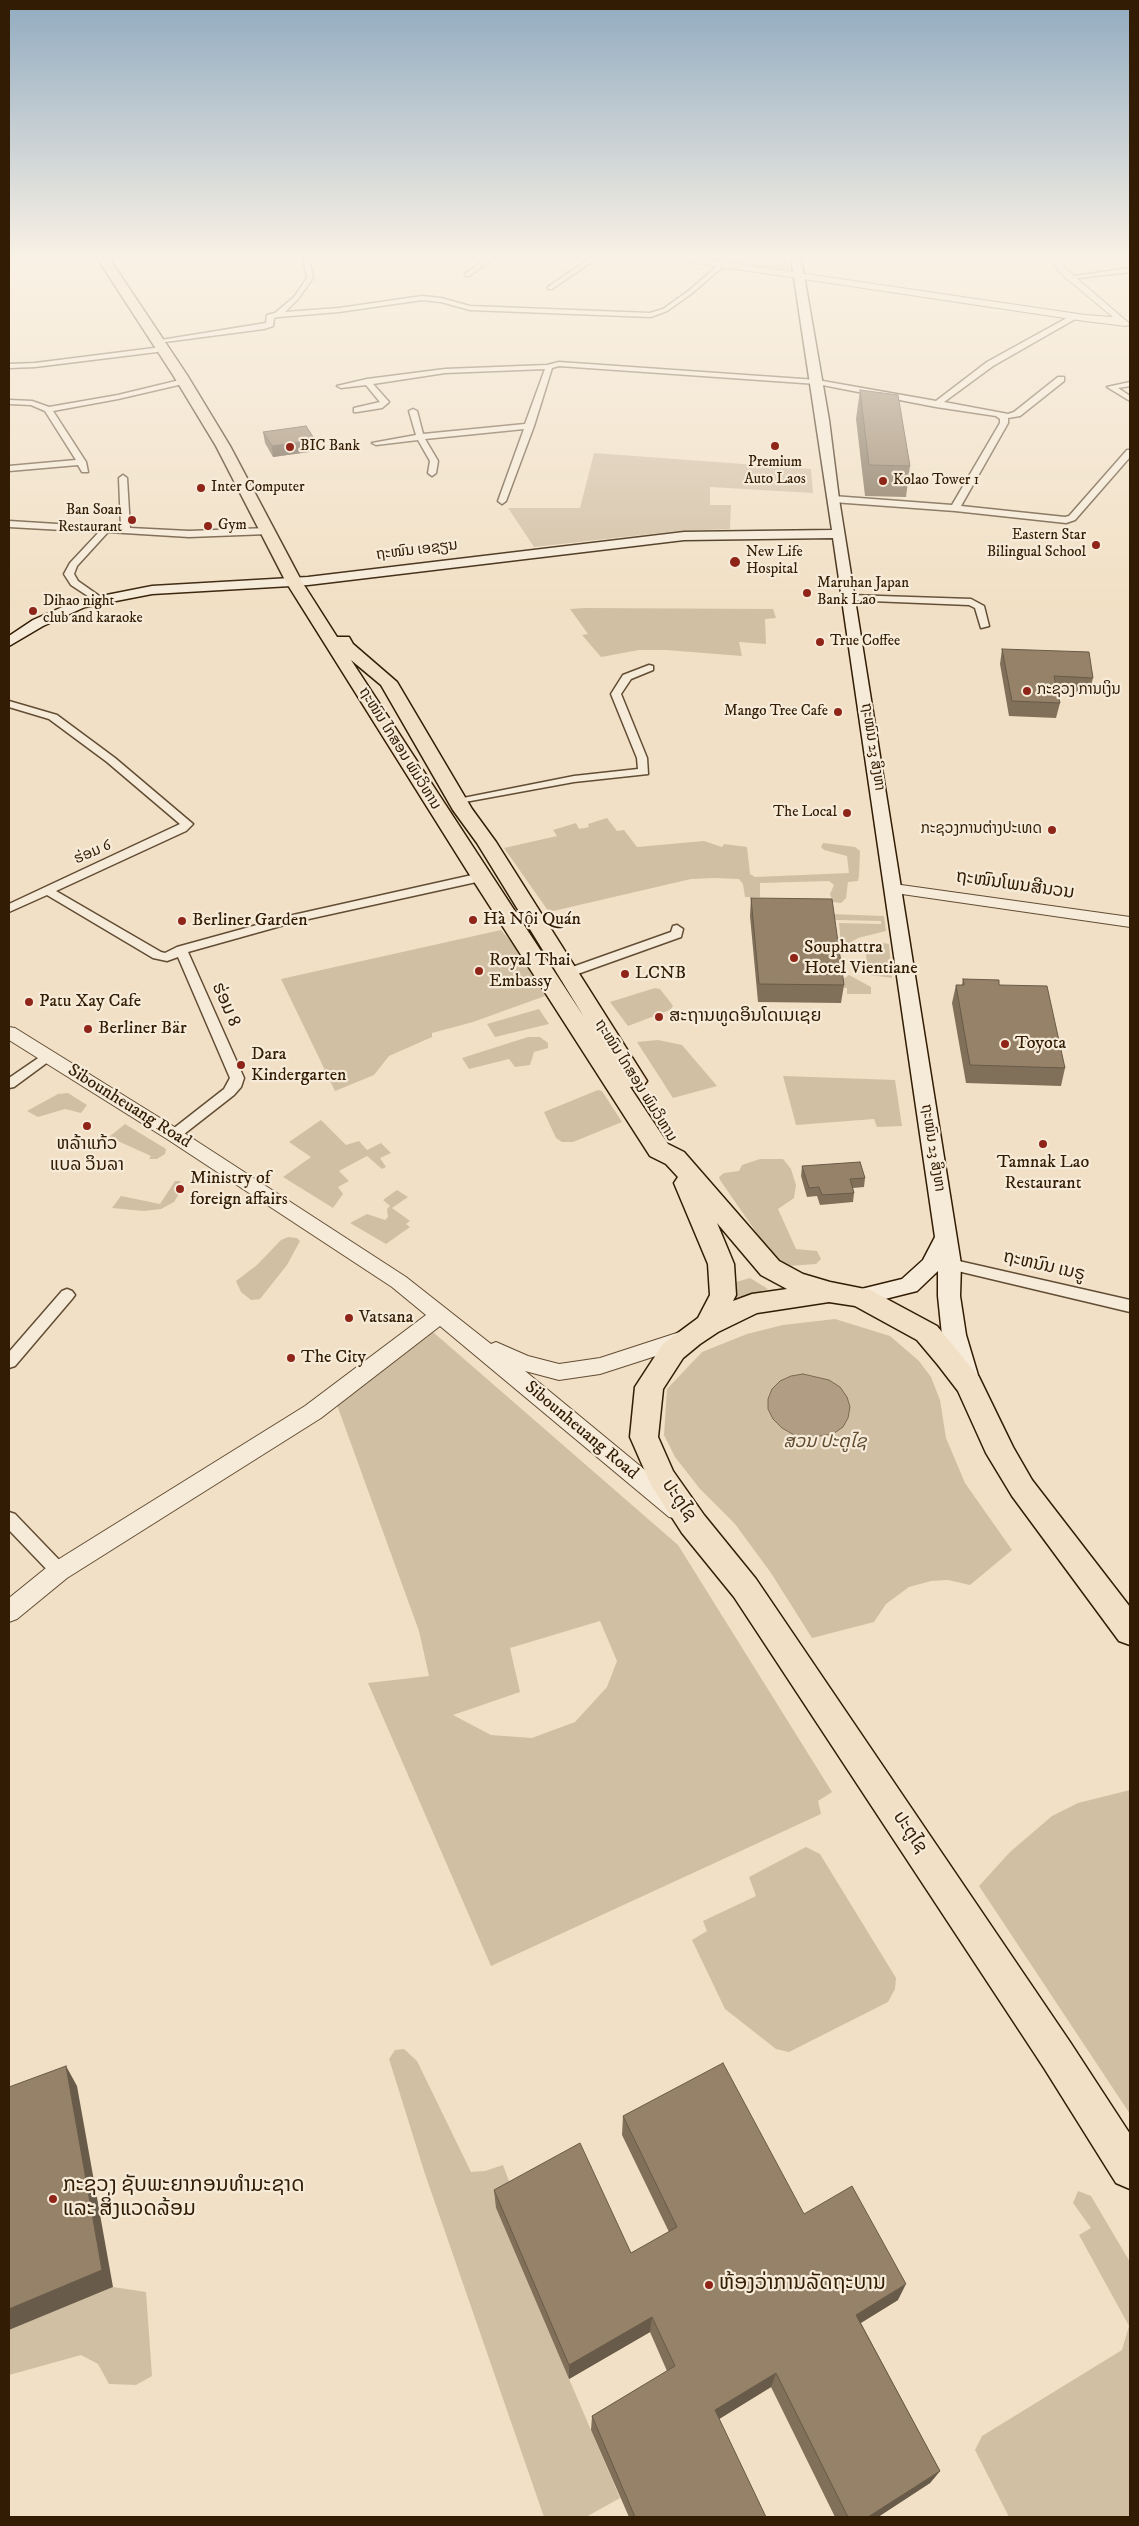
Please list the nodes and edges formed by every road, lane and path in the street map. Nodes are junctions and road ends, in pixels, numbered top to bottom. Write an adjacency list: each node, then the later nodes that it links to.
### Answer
1 (181, 376): 9 (highway, ຖະໜົນ ໄກສອນ ພົມວິຫານ)
2 (185, 376): 39 (highway, ຖະໜົນ ໄກສອນ ພົມວິຫານ)
3 (412, 376): 10 (street)
4 (547, 376): 21 (street)
5 (729, 376): 11 (street)
6 (816, 376): 11 (main road, ຖະໜົນ 23 ສິງຫາ)
7 (974, 376): 16 (street)
8 (1061, 379): 20 (street)
9 (184, 381): 17 (street); 34 (highway, ຖະໜົນ ໄກສອນ ພົມວິຫານ)
10 (367, 381): 13 (street); 18 (street)
11 (817, 382): 16 (street); 30 (main road, ຖະໜົນ 23 ສິງຫາ)
12 (1130, 384): 14 (street)
13 (341, 386)
14 (1130, 399)
15 (9, 402): 17 (street)
16 (936, 405): 20 (street)
17 (48, 409): 25 (street)
18 (357, 410)
19 (413, 411): 22 (street)
20 (1000, 416): 32 (street)
21 (530, 426): 22 (street); 31 (street)
22 (420, 437): 23 (street); 28 (street)
23 (376, 443)
24 (1130, 452): 32 (street)
25 (82, 462): 26 (street); 27 (street)
26 (9, 469)
27 (85, 471)
28 (432, 473)
29 (123, 478): 36 (street)
30 (833, 499): 32 (street); 38 (main road, ຖະໜົນ 23 ສິງຫາ)
31 (502, 501)
32 (955, 508)
33 (9, 524): 37 (street)
34 (268, 531): 36 (street); 39 (highway, ຖະໜົນ ໄກສອນ ພົມວິຫານ)
35 (9, 532): 37 (street)
36 (126, 532): 37 (street)
37 (101, 534): 41 (street)
38 (840, 534): 39 (main road, ຖະໜົນ ເອຊຽນ); 40 (main road, ຖະໜົນ 23 ສິງຫາ)
39 (301, 582): 41 (main road, ຖະໜົນ ເອຊຽນ); 46 (highway, ຖະໜົນ ໄກສອນ ພົມວິຫານ); 47 (highway, ຖະໜົນ ໄກສອນ ພົມວິຫານ)
40 (850, 598): 42 (street); 48 (main road, ຖະໜົນ 23 ສິງຫາ)
41 (100, 600): 43 (main road, ຖະໜົນ ເອຊຽນ)
42 (984, 626)
43 (9, 642)
44 (649, 668): 46 (street)
45 (9, 704): 49 (street, ຮ່ອມ 6)
46 (458, 802): 54 (highway, ຖະໜົນ ໄກສອນ ພົມວິຫານ)
47 (481, 877): 53 (street); 57 (highway, ຖະໜົນ ໄກສອນ ພົມວິຫານ)
48 (894, 889): 51 (street, ຖະໜົນໂພນສີນວນ); 61 (main road, ຖະໜົນ 23 ສິງຫາ)
49 (46, 890): 50 (street, ຮ່ອມ 6); 53 (street)
50 (9, 908)
51 (1130, 922)
52 (677, 929): 54 (street)
53 (181, 950): 59 (street, ຮ່ອມ 8)
54 (568, 972): 57 (highway, ຖະໜົນ ໄກສອນ ພົມວິຫານ)
55 (9, 1032): 56 (street, Sibounheuang Road)
56 (47, 1056): 58 (street); 59 (street, Sibounheuang Road)
57 (615, 1065): 60 (highway, ຖະໜົນ ໄກສອນ ພົມວິຫານ)
58 (9, 1084)
59 (174, 1135): 67 (street, Sibounheuang Road)
60 (675, 1158): 63 (highway, ຖະໜົນ ໄກສອນ ພົມວິຫານ); 68 (highway)
61 (946, 1237): 62 (main road, ຖະໜົນ 23 ສິງຫາ); 65 (main road)
62 (950, 1264): 66 (street, ຖະຫນົນ ເນຣູ); 71 (main road, ຖະໜົນ 23 ສິງຫາ)
63 (829, 1292): 65 (highway, ປະຕູໄຊ); 68 (highway, ປະຕູໄຊ)
64 (67, 1295): 70 (street)
65 (861, 1297): 71 (highway, ປະຕູໄຊ)
66 (1130, 1306)
67 (439, 1316): 69 (street, Sibounheuang Road); 74 (street)
68 (699, 1331): 69 (street, Sibounheuang Road); 73 (highway, ປະຕູໄຊ)
69 (470, 1338): 73 (street, Sibounheuang Road)
70 (9, 1362)
71 (969, 1385): 76 (highway, ປະຕູໄຊ)
72 (9, 1519): 74 (street)
73 (693, 1524): 77 (highway, ປະຕູໄຊ)
74 (59, 1571): 75 (street)
75 (9, 1612)
76 (1130, 1631)
77 (1130, 2170)

